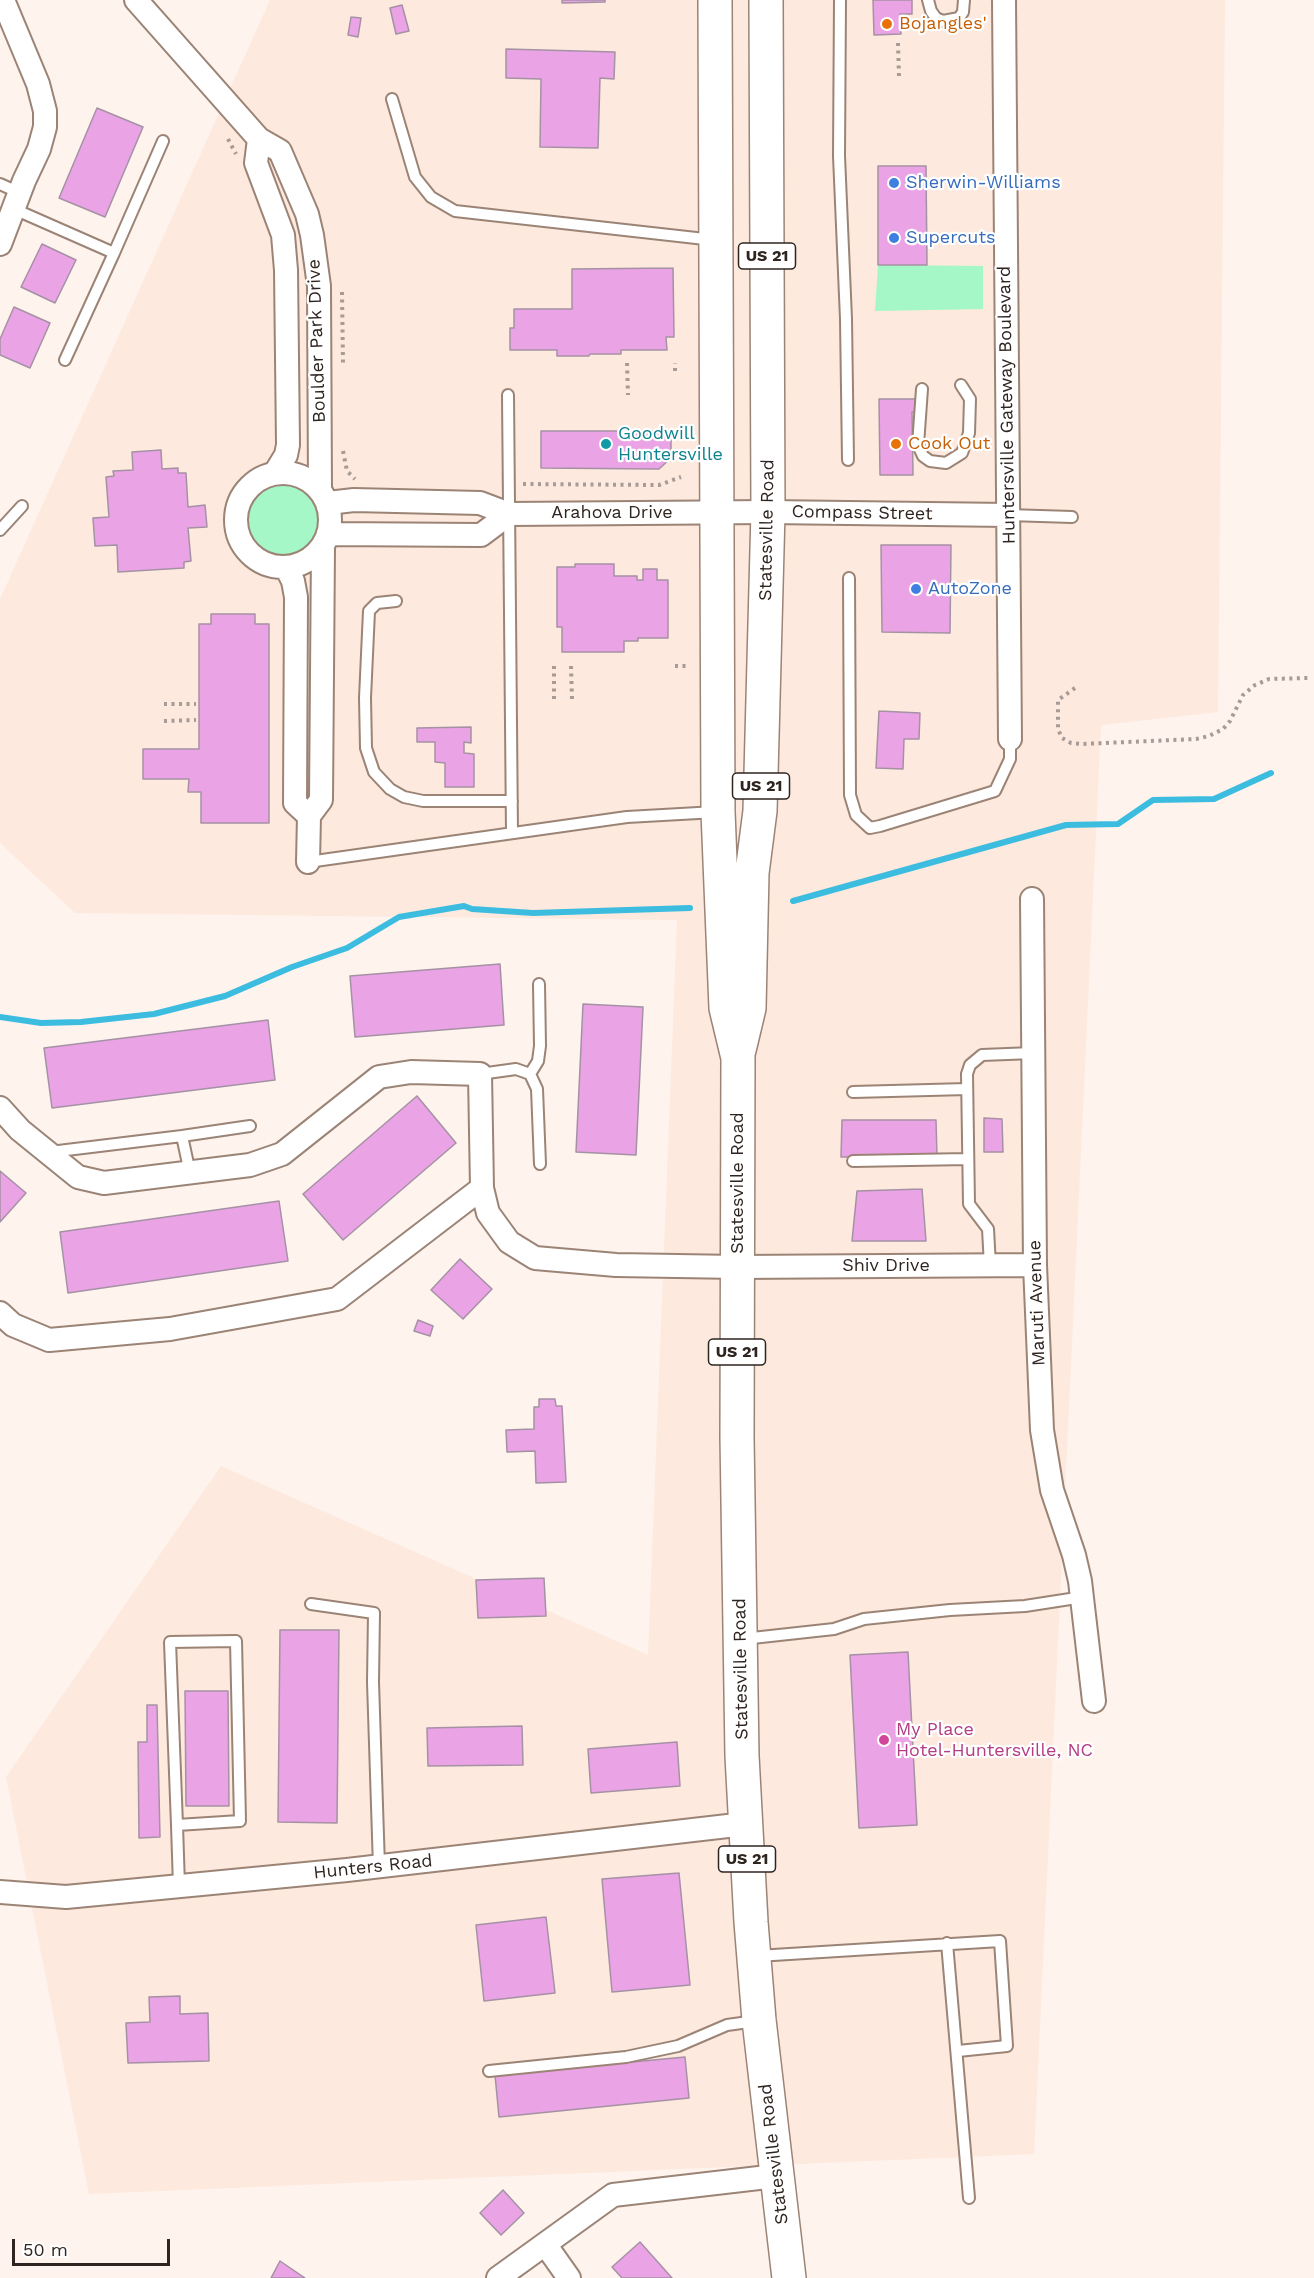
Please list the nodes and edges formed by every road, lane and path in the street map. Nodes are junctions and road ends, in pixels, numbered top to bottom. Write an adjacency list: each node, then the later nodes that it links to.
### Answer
1 (3, 0): 14 (street)
2 (136, 0): 12 (street, Boulder Park Drive)
3 (715, 0): 15 (main road, Statesville Road / US 21)
4 (766, 0): 39 (main road, Statesville Road / US 21)
5 (840, 0): 31 (lane)
6 (928, 0): 7 (lane)
7 (964, 0)
8 (1004, 0): 41 (street, Huntersville Gateway Boulevard)
9 (898, 43): 10 (path)
10 (899, 77)
11 (392, 99): 15 (lane)
12 (259, 139): 32 (street, Boulder Park Drive); 36 (street, Boulder Park Drive)
13 (163, 141): 17 (lane)
14 (11, 195): 16 (street); 17 (lane)
15 (717, 240): 38 (main road, Statesville Road / US 21)
16 (0, 244)
17 (114, 253): 19 (lane)
18 (339, 285): 22 (path)
19 (65, 360)
20 (627, 363): 26 (path)
21 (675, 363): 23 (path)
22 (343, 367)
23 (675, 371)
24 (961, 385): 25 (lane)
25 (922, 389)
26 (627, 394)
27 (508, 395): 40 (lane)
28 (674, 436): 29 (path)
29 (683, 436)
30 (343, 447): 34 (path)
31 (848, 460)
32 (275, 473): 36 (street); 45 (street)
33 (681, 477): 35 (path)
34 (365, 483)
35 (530, 484)
36 (324, 496): 40 (street, Arahova Drive); 44 (street)
37 (22, 506): 43 (lane)
38 (716, 512): 39 (street, Compass Street); 40 (street, Arahova Drive); 62 (main road, Statesville Road / US 21)
39 (768, 512): 41 (street, Compass Street); 69 (main road, Statesville Road / US 21)
40 (509, 514): 44 (street); 61 (lane)
41 (1008, 515): 42 (lane); 60 (street, Huntersville Gateway Boulevard)
42 (1072, 517)
43 (0, 530)
44 (326, 540): 45 (street); 63 (street)
45 (286, 567): 63 (street)
46 (849, 578): 60 (lane)
47 (396, 602): 61 (lane)
48 (554, 666): 54 (path)
49 (571, 666): 55 (path)
50 (675, 666): 51 (path)
51 (688, 666)
52 (1308, 678): 53 (path)
53 (1075, 688)
54 (554, 699)
55 (572, 699)
56 (164, 704): 57 (path)
57 (196, 704)
58 (196, 720): 59 (path)
59 (164, 721)
60 (1010, 739)
61 (512, 801): 64 (lane)
62 (718, 812): 64 (lane); 69 (main road, Statesville Road / US 21)
63 (309, 816): 65 (street)
64 (512, 833): 65 (lane)
65 (308, 862)
66 (1032, 898): 68 (street, Maruti Avenue)
67 (539, 984): 71 (lane)
68 (1033, 1053): 72 (lane); 83 (street, Maruti Avenue)
69 (738, 1058): 85 (main road, Statesville Road / US 21)
70 (480, 1074): 71 (lane); 81 (street); 82 (street, Shiv Drive)
71 (530, 1074): 80 (lane)
72 (967, 1089): 73 (lane); 78 (lane)
73 (853, 1092)
74 (0, 1108): 77 (street)
75 (250, 1126): 76 (lane)
76 (182, 1136): 77 (lane); 81 (lane)
77 (48, 1152): 81 (street)
78 (968, 1159): 79 (lane); 84 (lane)
79 (854, 1161)
80 (540, 1164)
81 (190, 1173)
82 (482, 1188): 85 (street, Shiv Drive); 86 (street)
83 (1035, 1265): 84 (street, Shiv Drive); 87 (street, Maruti Avenue)
84 (990, 1266): 85 (street, Shiv Drive)
85 (738, 1267): 89 (main road, Statesville Road / US 21)
86 (0, 1313)
87 (1083, 1597): 89 (lane); 90 (street, Maruti Avenue)
88 (311, 1604): 93 (lane)
89 (740, 1639): 91 (main road, Statesville Road / US 21)
90 (1094, 1701)
91 (745, 1824): 93 (street, Hunters Road); 97 (main road, Statesville Road / US 21)
92 (177, 1825): 92 (lane); 94 (lane)
93 (379, 1867): 94 (street, Hunters Road)
94 (179, 1886): 95 (street, Hunters Road)
95 (0, 1892)
96 (947, 1943): 97 (lane); 99 (lane); 99 (lane)
97 (754, 1956): 98 (main road, Statesville Road / US 21)
98 (759, 2020): 100 (lane); 101 (main road, Statesville Road / US 21)
99 (958, 2051): 102 (lane)
100 (489, 2071)
101 (776, 2176): 103 (street); 106 (main road, Statesville Road / US 21)
102 (969, 2198)
103 (545, 2244): 104 (street); 105 (street)
104 (498, 2278)
105 (569, 2278)
106 (789, 2278)

